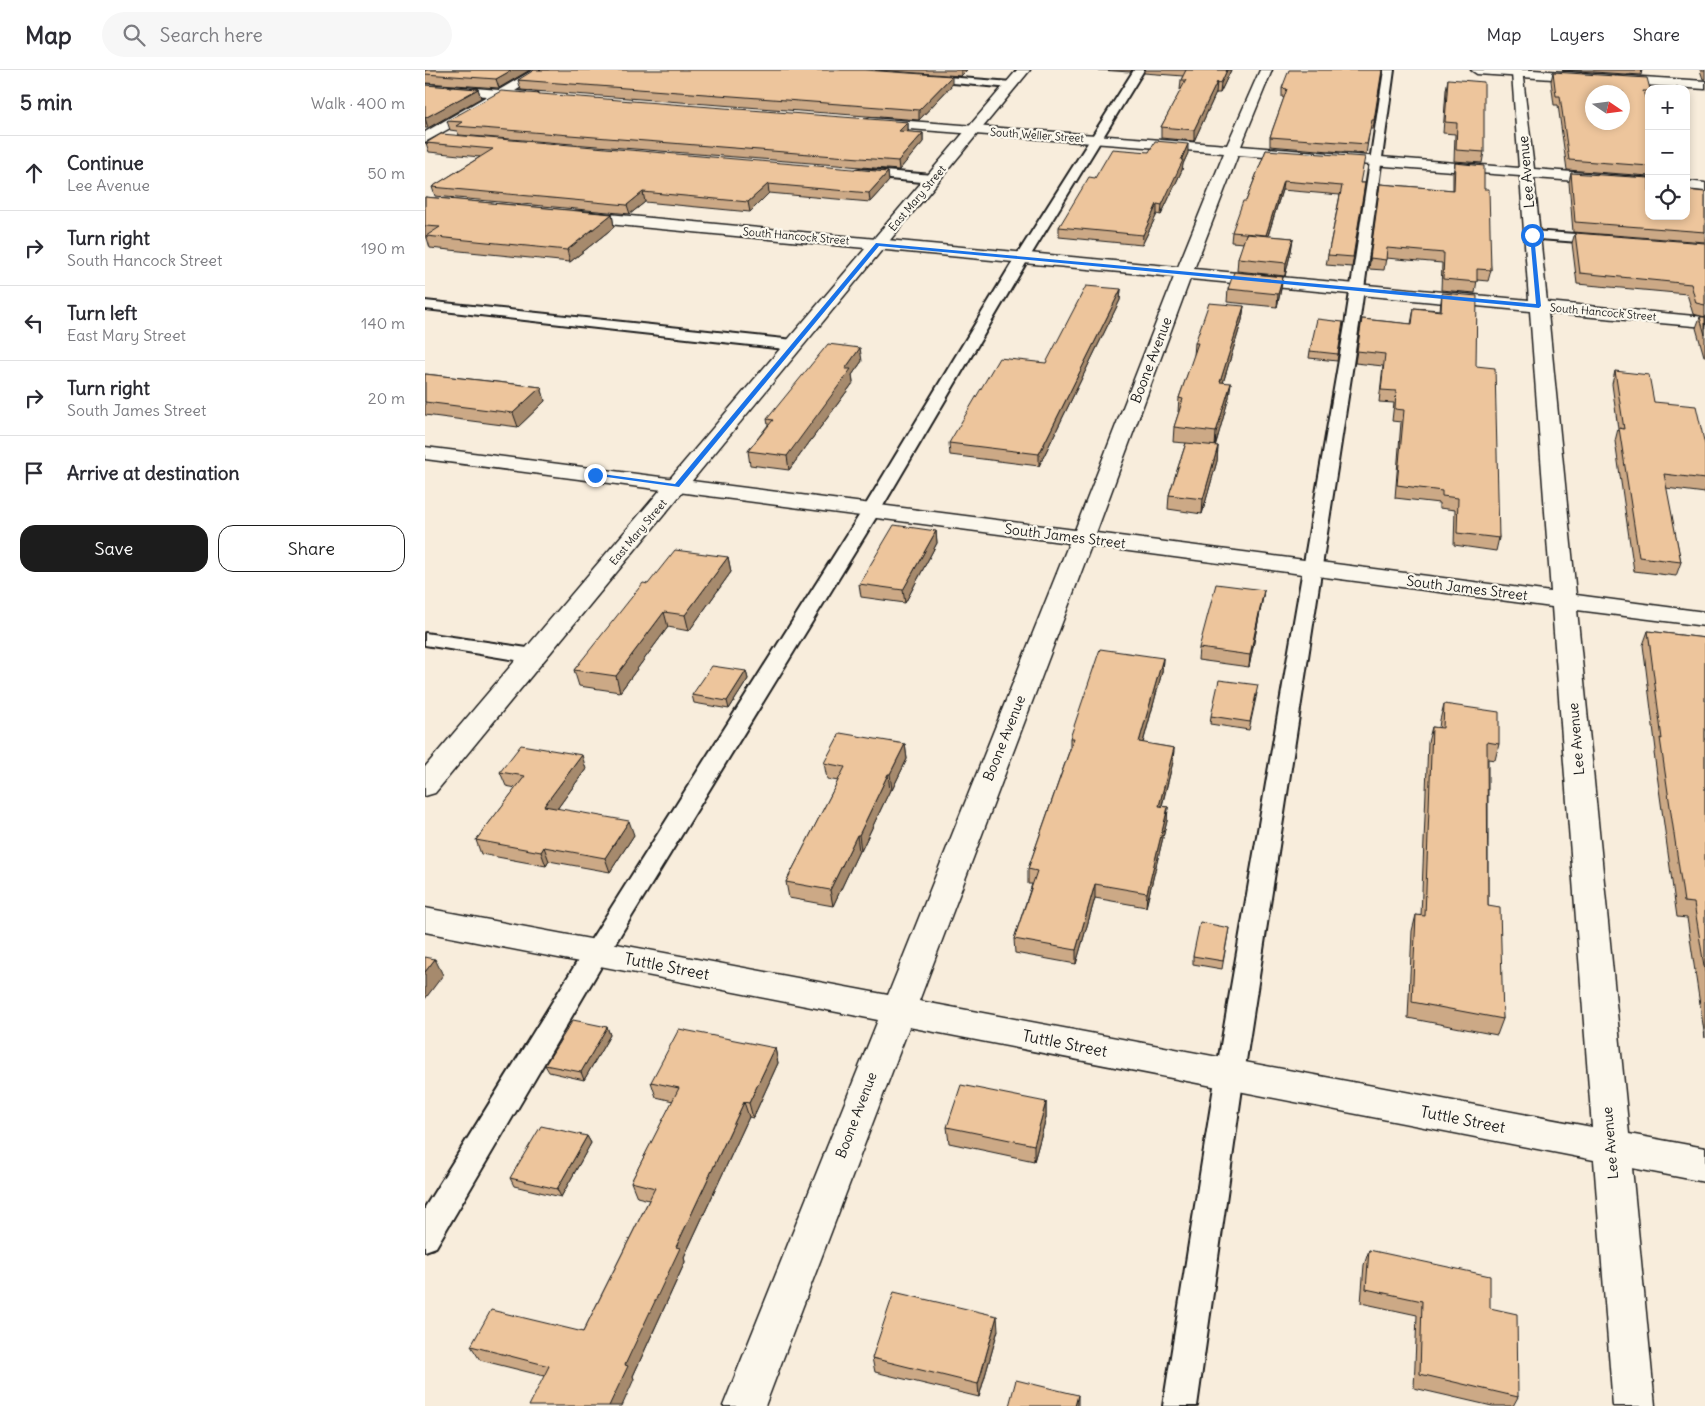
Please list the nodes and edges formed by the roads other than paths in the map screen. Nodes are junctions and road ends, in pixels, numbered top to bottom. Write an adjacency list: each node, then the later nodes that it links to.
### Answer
1 (542, 70): 13 (street)
2 (1139, 70): 19 (lane)
3 (1266, 70): 20 (street, Boone Avenue)
4 (1389, 70): 21 (lane)
5 (1477, 70): 6 (street)
6 (1518, 73): 9 (street); 23 (street, Lee Avenue)
7 (906, 77): 8 (lane)
8 (1018, 77): 16 (street, East Mary Street)
9 (1653, 85)
10 (1690, 85): 11 (street)
11 (1705, 85)
12 (425, 88): 13 (street)
13 (501, 94): 14 (street); 17 (street)
14 (551, 98)
15 (853, 121): 16 (street, South Weller Street)
16 (974, 130): 19 (street, South Weller Street); 24 (street, East Mary Street)
17 (426, 137): 18 (lane)
18 (449, 139)
19 (1096, 140): 20 (street, South Weller Street); 32 (lane)
20 (1233, 150): 21 (street, South Weller Street); 33 (street, Boone Avenue)
21 (1374, 161): 23 (street, South Weller Street); 34 (lane)
22 (844, 171): 24 (lane)
23 (1526, 173): 25 (street, South Weller Street); 29 (street, Lee Avenue)
24 (933, 179): 31 (street, East Mary Street)
25 (1645, 182)
26 (1690, 185): 27 (street)
27 (1705, 187)
28 (560, 214): 31 (street, South Hancock Street)
29 (1532, 235): 30 (lane); 36 (street, Lee Avenue)
30 (1614, 241)
31 (878, 244): 32 (street, South Hancock Street); 38 (street, East Mary Street)
32 (1022, 258): 33 (street, South Hancock Street); 41 (lane)
33 (1184, 273): 34 (street, South Hancock Street); 42 (street, Boone Avenue)
34 (1357, 289): 36 (street, South Hancock Street); 43 (lane)
35 (425, 305): 38 (lane)
36 (1539, 306): 37 (street, South Hancock Street); 44 (street, Lee Avenue)
37 (1705, 322)
38 (794, 345): 40 (street, East Mary Street)
39 (425, 453): 40 (street, South James Street)
40 (677, 486): 41 (street, South James Street); 47 (street, East Mary Street)
41 (871, 511): 42 (street, South James Street); 50 (lane)
42 (1083, 538): 43 (street, South James Street); 51 (street, Boone Avenue)
43 (1312, 568): 44 (street, South James Street); 52 (lane)
44 (1564, 601): 45 (street, South James Street); 53 (street, Lee Avenue)
45 (1705, 619)
46 (425, 639): 47 (lane)
47 (534, 656): 48 (street, East Mary Street)
48 (425, 786)
49 (425, 920): 50 (street, Tuttle Street)
50 (596, 953): 51 (street, Tuttle Street); 55 (lane)
51 (897, 1010): 52 (street, Tuttle Street); 56 (street, Boone Avenue)
52 (1230, 1074): 53 (street, Tuttle Street); 57 (lane)
53 (1611, 1147): 54 (street, Tuttle Street); 58 (street, Lee Avenue)
54 (1705, 1165)
55 (425, 1236)
56 (743, 1406)
57 (1181, 1406)
58 (1634, 1406)

